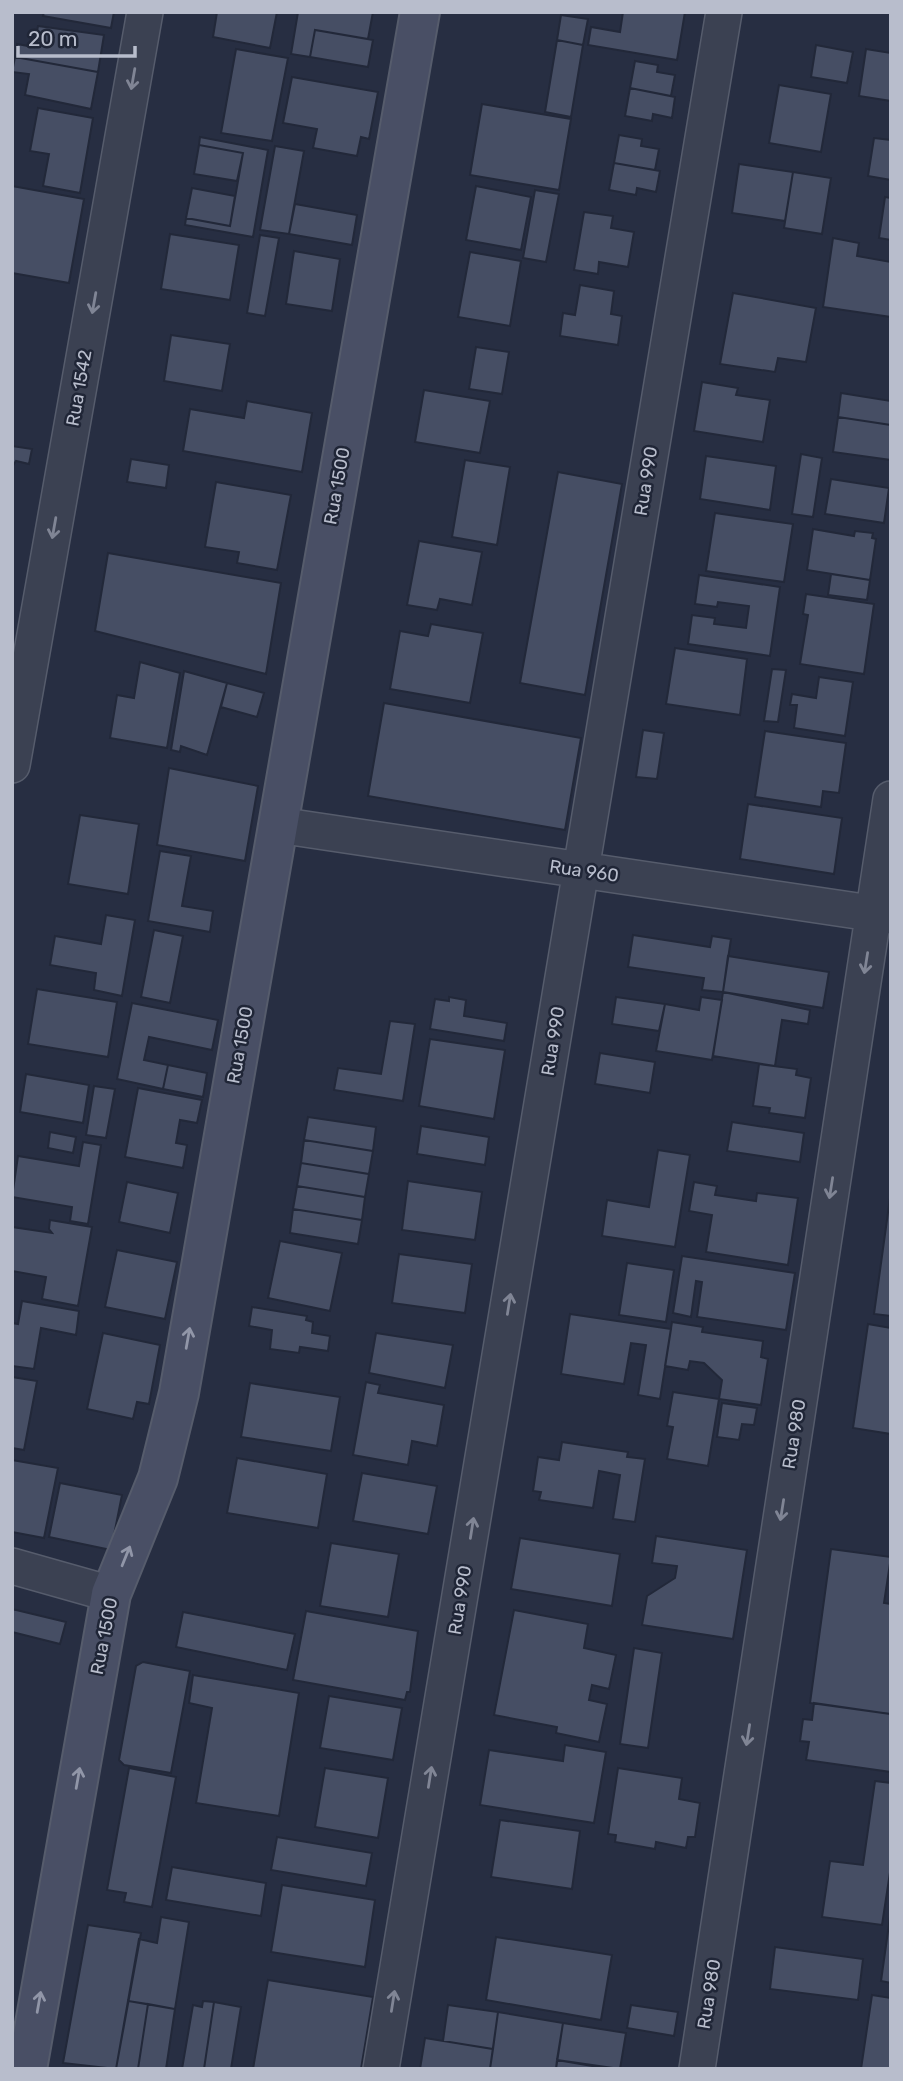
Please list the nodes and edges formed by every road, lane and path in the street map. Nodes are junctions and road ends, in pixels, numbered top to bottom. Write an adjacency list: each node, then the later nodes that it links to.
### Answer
1 (145, 12): 4 (street, Rua 1542, one-way to 4)
2 (420, 12): 6 (street, Rua 1500)
3 (724, 12): 7 (street, Rua 990)
4 (12, 765)
5 (891, 799): 8 (street, Rua 980)
6 (278, 825): 7 (street, Rua 960); 10 (street, Rua 1500, one-way to 6)
7 (581, 870): 8 (street, Rua 960); 12 (street, Rua 990, one-way to 7)
8 (882, 914): 13 (street, Rua 980, one-way to 13)
9 (12, 1566): 10 (street)
10 (111, 1594): 11 (street, Rua 1500, one-way to 10)
11 (27, 2069)
12 (382, 2069)
13 (697, 2069)

